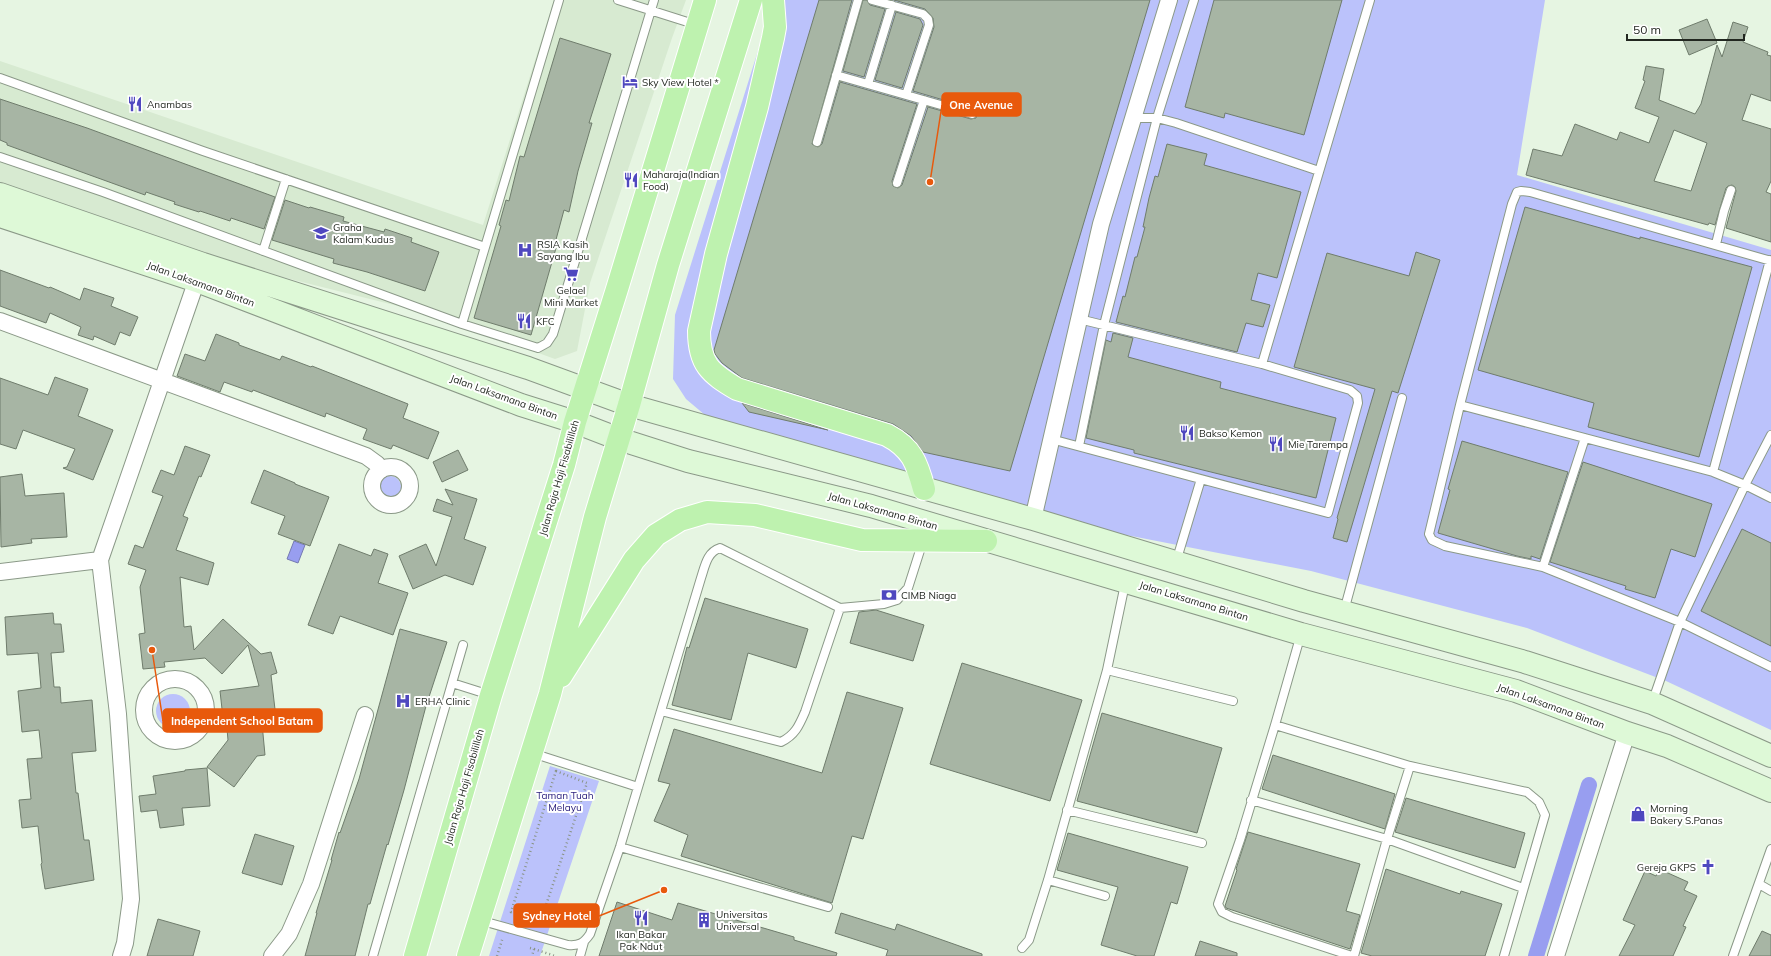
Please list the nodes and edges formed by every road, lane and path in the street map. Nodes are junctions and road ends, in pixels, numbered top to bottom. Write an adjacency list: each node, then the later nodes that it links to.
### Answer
1 (559, 0): 32 (lane)
2 (618, 0): 13 (lane)
3 (654, 0): 13 (lane)
4 (705, 0): 14 (main road, Jalan Raja Haji Fisabilillah)
5 (751, 0): 45 (main road)
6 (773, 0): 56 (main road)
7 (858, 0): 15 (lane)
8 (872, 0): 12 (lane)
9 (1169, 0): 21 (street)
10 (1194, 0): 22 (lane)
11 (1370, 0): 25 (lane)
12 (892, 5): 17 (lane); 18 (lane)
13 (650, 11): 14 (lane); 38 (lane)
14 (697, 25): 42 (main road, Jalan Raja Haji Fisabilillah)
15 (836, 75): 17 (lane); 23 (lane)
16 (0, 78): 26 (lane)
17 (868, 84): 18 (lane)
18 (906, 95): 19 (lane)
19 (924, 100): 20 (lane); 27 (lane)
20 (972, 114)
21 (1134, 118): 22 (lane); 36 (street)
22 (1157, 118): 25 (lane); 39 (lane)
23 (817, 142)
24 (0, 157): 33 (lane)
25 (1319, 171): 40 (lane)
26 (286, 180): 32 (lane); 33 (lane)
27 (897, 183)
28 (1732, 190): 31 (lane)
29 (0, 194): 35 (main road, Jalan Laksamana Bintan)
30 (0, 216): 35 (main road, Jalan Laksamana Bintan)
31 (1716, 244): 34 (lane); 44 (lane)
32 (485, 247): 38 (lane)
33 (263, 251): 38 (lane)
34 (1770, 260): 53 (lane)
35 (200, 272): 41 (street); 42 (main road, Jalan Laksamana Bintan); 46 (main road, Jalan Laksamana Bintan)
36 (1079, 319): 39 (lane); 50 (street)
37 (0, 321): 41 (street)
38 (462, 324)
39 (1104, 325): 40 (lane); 51 (lane)
40 (1262, 364): 54 (lane)
41 (162, 380): 52 (street); 61 (street)
42 (586, 388): 45 (main road, Jalan Laksamana Bintan); 46 (main road, Jalan Raja Haji Fisabilillah)
43 (1402, 398): 67 (lane)
44 (1460, 405): 48 (lane); 63 (lane)
45 (629, 406): 49 (main road); 56 (main road, Jalan Laksamana Bintan)
46 (575, 422): 49 (main road, Jalan Laksamana Bintan); 77 (main road, Jalan Raja Haji Fisabilillah)
47 (1771, 435): 55 (lane)
48 (1585, 438): 53 (lane); 63 (lane)
49 (619, 439): 60 (main road, Jalan Laksamana Bintan); 76 (main road)
50 (1051, 439): 51 (lane); 58 (street)
51 (1079, 446): 54 (lane)
52 (381, 470)
53 (1713, 472): 55 (lane)
54 (1201, 479): 62 (lane)
55 (1745, 484): 57 (lane); 68 (lane)
56 (924, 488): 58 (main road, Jalan Laksamana Bintan)
57 (1771, 498)
58 (1033, 519): 62 (main road, Jalan Laksamana Bintan)
59 (923, 540): 60 (main road); 66 (lane); 76 (main road)
60 (986, 541): 65 (main road, Jalan Laksamana Bintan)
61 (100, 560): 64 (street); 81 (street)
62 (1176, 563): 67 (main road, Jalan Laksamana Bintan)
63 (1543, 567): 68 (lane)
64 (0, 572)
65 (1126, 581): 69 (main road, Jalan Laksamana Bintan); 73 (lane)
66 (840, 608): 80 (lane); 80 (lane)
67 (1344, 612): 71 (main road, Jalan Laksamana Bintan)
68 (1680, 622): 72 (lane); 79 (lane)
69 (1301, 634): 75 (main road, Jalan Laksamana Bintan); 84 (lane)
70 (463, 645): 74 (lane)
71 (1525, 662): 75 (main road); 79 (main road, Jalan Laksamana Bintan)
72 (1771, 667)
73 (1107, 670): 78 (lane); 93 (lane)
74 (452, 683): 77 (lane); 112 (lane)
75 (1516, 691): 85 (main road, Jalan Laksamana Bintan)
76 (550, 694): 86 (main road)
77 (491, 695): 113 (main road, Jalan Raja Haji Fisabilillah)
78 (1233, 701)
79 (1652, 703): 87 (main road, Jalan Laksamana Bintan)
80 (661, 711): 90 (lane)
81 (118, 714): 82 (street); 110 (street)
82 (144, 714)
83 (365, 714): 111 (street)
84 (1275, 725): 88 (lane); 92 (lane)
85 (1627, 733): 91 (main road, Jalan Laksamana Bintan); 121 (street)
86 (532, 753): 90 (lane); 104 (main road)
87 (1771, 756)
88 (1410, 766): 94 (lane); 100 (lane)
89 (587, 783): 89 (path)
90 (638, 787): 96 (lane)
91 (1771, 791)
92 (1251, 800): 94 (lane); 119 (lane)
93 (1068, 810): 95 (lane); 98 (lane)
94 (1387, 839): 100 (lane); 119 (lane)
95 (1202, 843)
96 (620, 847): 103 (lane); 106 (lane)
97 (1771, 849): 99 (lane)
98 (1048, 880): 102 (lane); 108 (lane)
99 (1759, 884): 101 (lane); 122 (lane)
100 (1523, 888): 120 (lane)
101 (1771, 891)
102 (1105, 896)
103 (828, 907)
104 (478, 920): 106 (lane); 114 (main road)
105 (509, 942): 115 (path)
106 (584, 942): 118 (lane)
107 (527, 947): 109 (path)
108 (1022, 948)
109 (534, 949): 116 (path); 117 (path)
110 (121, 956)
111 (272, 956)
112 (373, 956)
113 (415, 956)
114 (468, 956)
115 (497, 956)
116 (532, 956)
117 (555, 956)
118 (580, 956)
119 (1353, 956)
120 (1504, 956)
121 (1556, 956)
122 (1733, 956)

